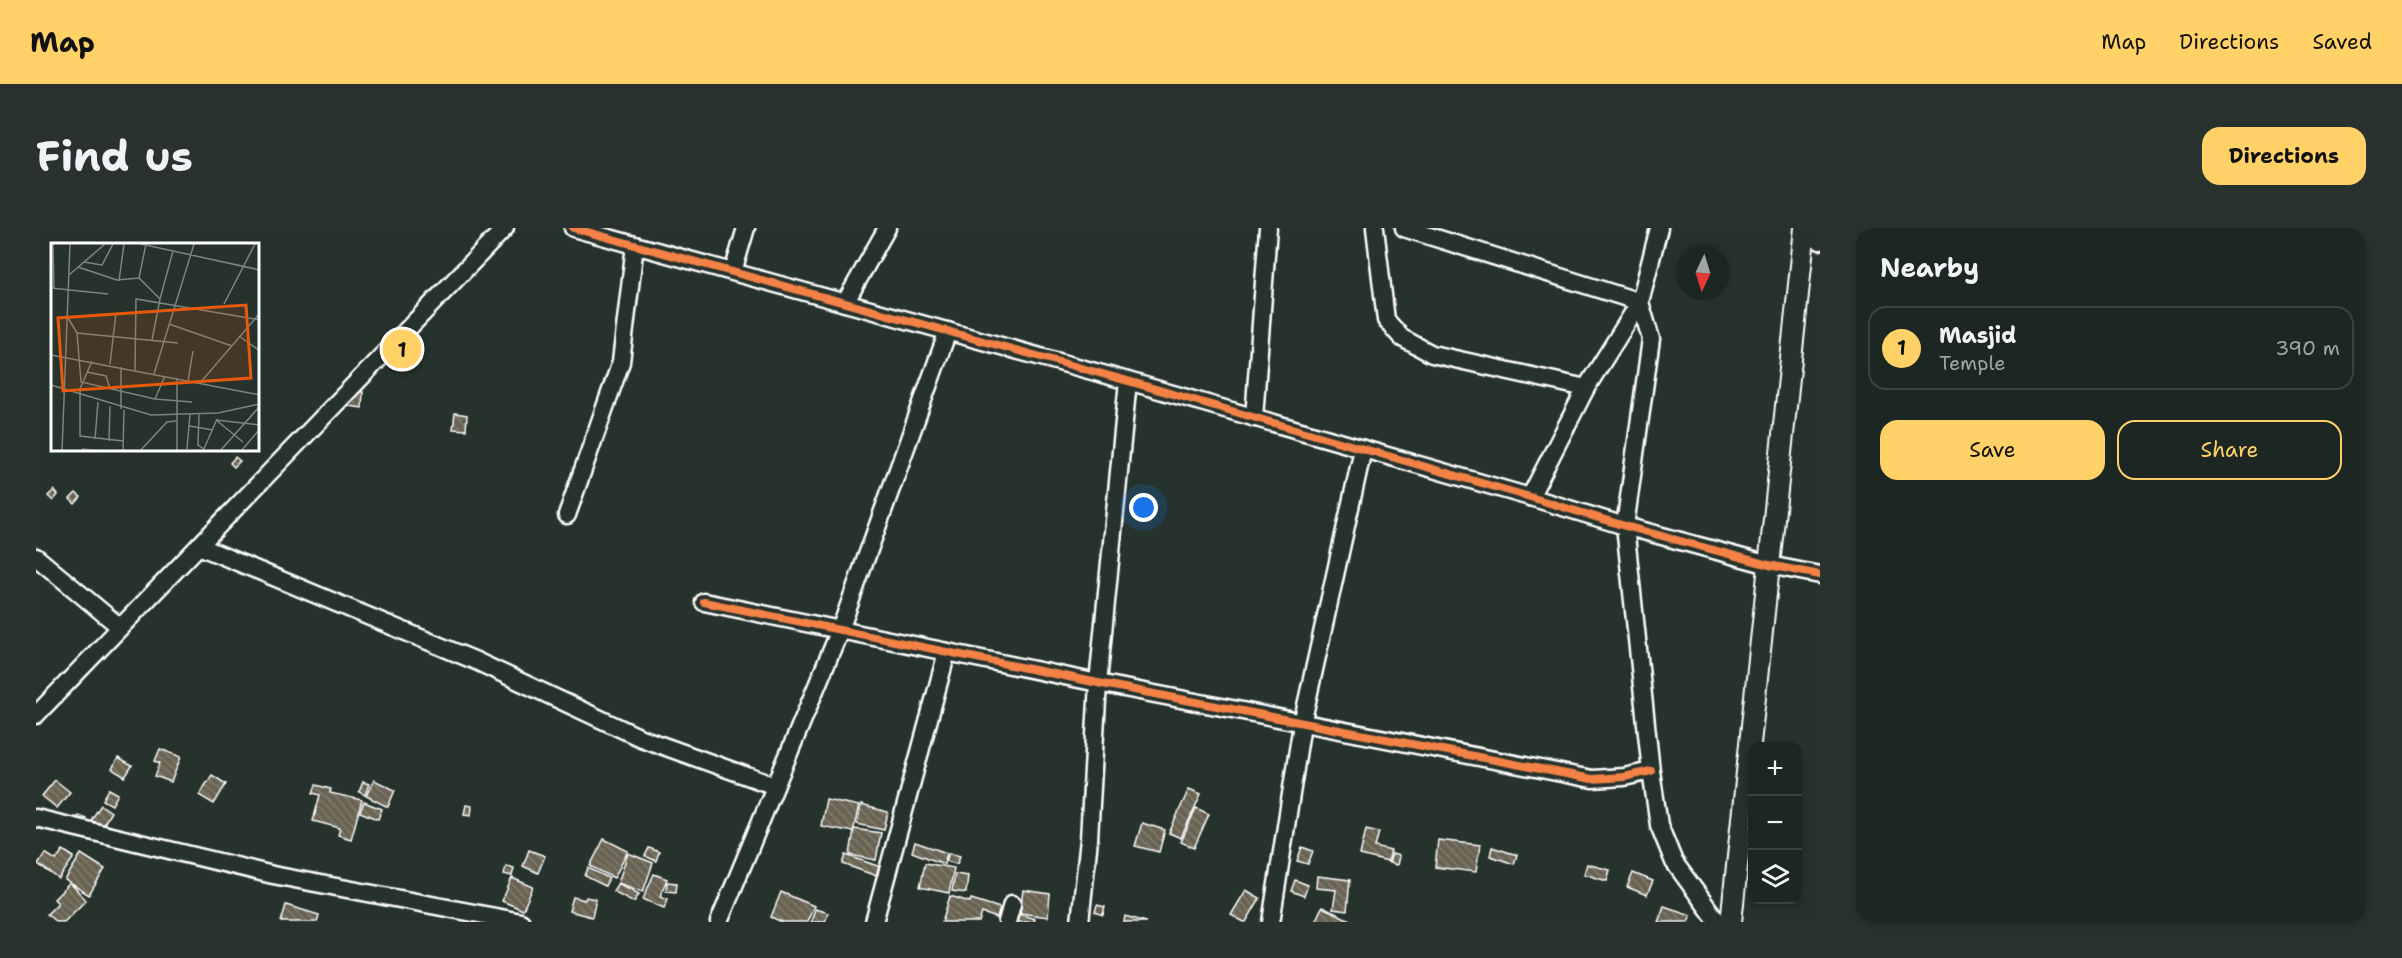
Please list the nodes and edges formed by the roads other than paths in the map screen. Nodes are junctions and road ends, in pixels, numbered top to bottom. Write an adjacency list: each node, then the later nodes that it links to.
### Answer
1 (505, 228): 22 (street)
2 (573, 228): 10 (street)
3 (746, 228): 11 (street)
4 (887, 228): 13 (street)
5 (1268, 228): 17 (street)
6 (1375, 228): 16 (street)
7 (1404, 228): 12 (street)
8 (1659, 228): 12 (street)
9 (1805, 233): 24 (street)
10 (634, 245): 11 (street); 20 (street)
11 (733, 272): 13 (street)
12 (1641, 302): 16 (street); 21 (street)
13 (845, 303): 14 (street)
14 (948, 331): 15 (street); 28 (street)
15 (1128, 381): 17 (street); 30 (street)
16 (1586, 388): 19 (street)
17 (1254, 418): 18 (street)
18 (1363, 449): 19 (street); 32 (street)
19 (1530, 497): 21 (street)
20 (567, 516)
21 (1625, 526): 24 (street); 33 (street)
22 (199, 546): 27 (street); 34 (street)
23 (36, 557): 27 (street)
24 (1769, 565): 25 (street); 44 (street)
25 (1820, 575)
26 (705, 602): 28 (street)
27 (120, 627): 31 (street)
28 (840, 630): 29 (street); 34 (street)
29 (947, 652): 30 (street); 39 (street)
30 (1098, 683): 32 (street); 41 (street)
31 (36, 715)
32 (1302, 724): 33 (street); 42 (street)
33 (1651, 771): 43 (street)
34 (775, 786): 38 (street)
35 (36, 818): 37 (street)
36 (1012, 904): 40 (street)
37 (521, 922)
38 (719, 922)
39 (874, 922)
40 (1007, 922)
41 (1080, 922)
42 (1271, 922)
43 (1718, 922)
44 (1731, 922)

